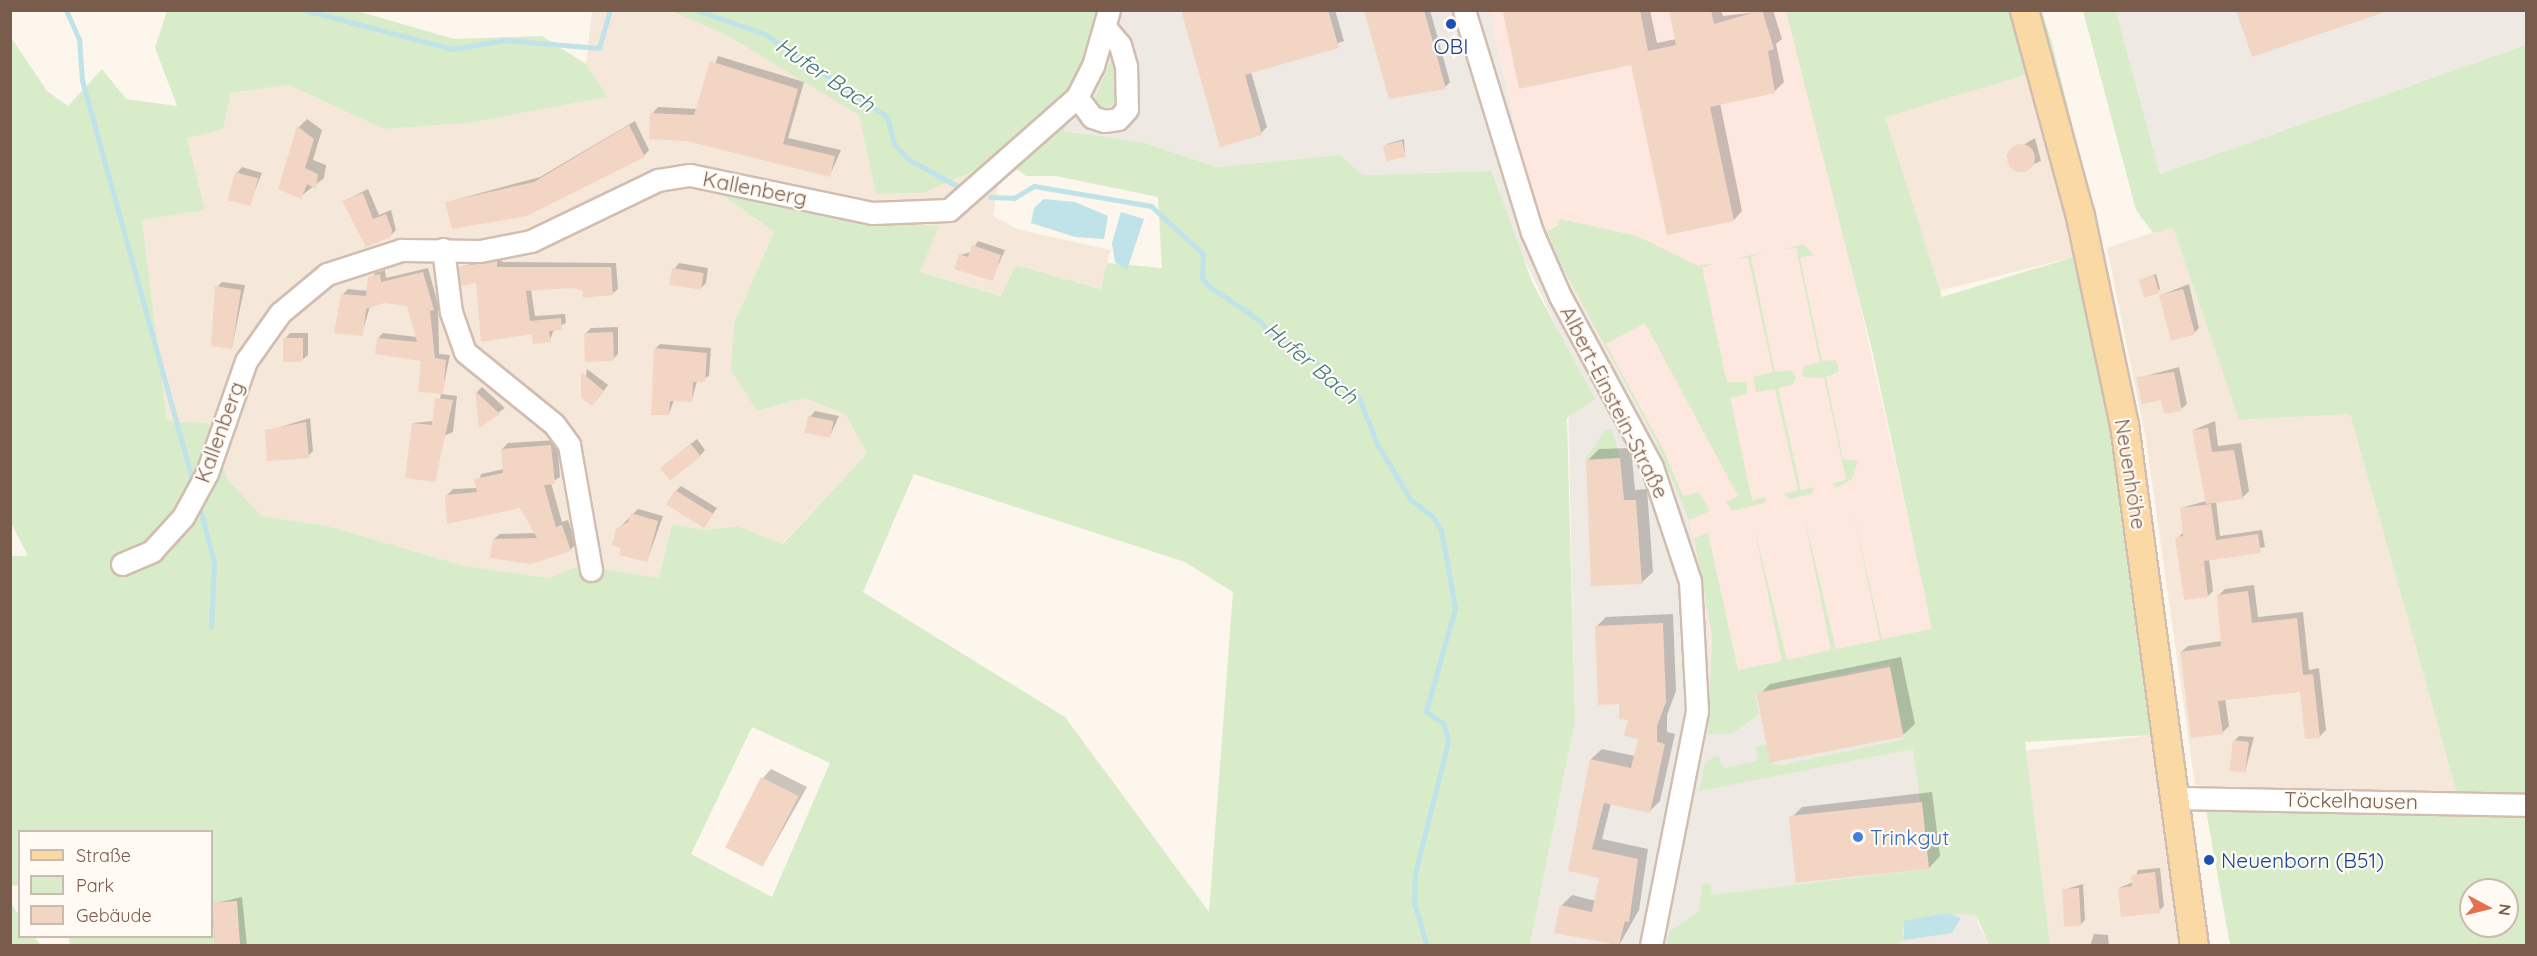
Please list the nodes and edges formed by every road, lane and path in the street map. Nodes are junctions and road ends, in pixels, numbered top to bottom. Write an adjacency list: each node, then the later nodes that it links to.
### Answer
1 (1464, 10): 10 (street, Albert-Einstein-Straße)
2 (2024, 10): 8 (main road, Neuenhöhe)
3 (1107, 19): 4 (street); 4 (street)
4 (1077, 97): 5 (street, Kallenberg)
5 (443, 249): 6 (street, Kallenberg); 7 (street)
6 (122, 564)
7 (591, 570)
8 (2176, 798): 9 (street, Töckelhausen); 11 (main road, Neuenhöhe)
9 (2526, 805)
10 (1651, 945)
11 (2194, 945)

